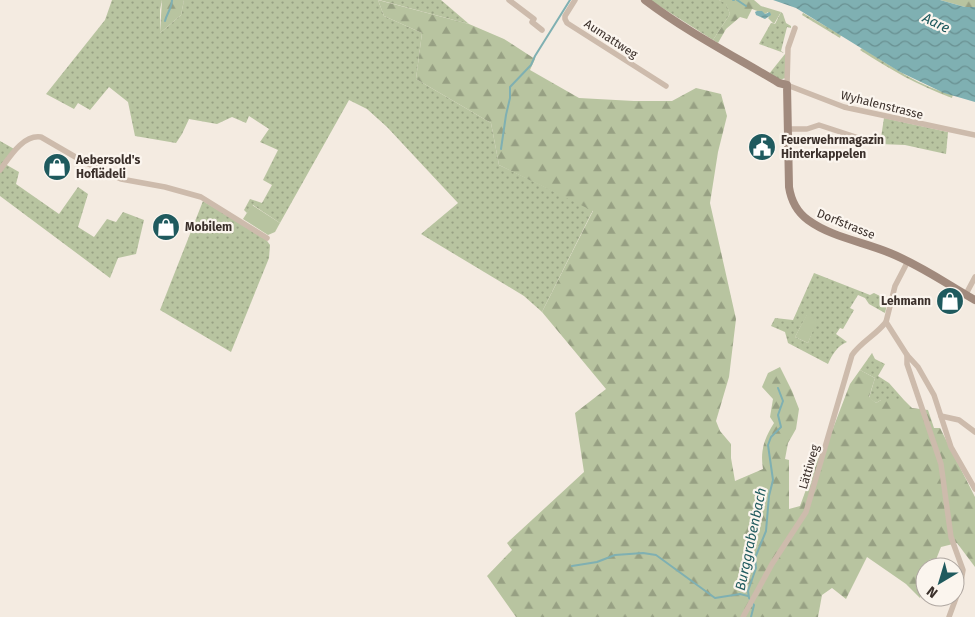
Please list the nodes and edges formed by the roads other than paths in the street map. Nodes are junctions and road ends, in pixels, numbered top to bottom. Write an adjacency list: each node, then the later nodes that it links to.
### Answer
1 (509, 0): 5 (street)
2 (575, 0): 7 (street, Aumattweg)
3 (645, 0): 6 (street)
4 (795, 28): 6 (street)
5 (542, 30)
6 (787, 84): 8 (street, Dorfstrasse); 9 (street, Wyhalenstrasse)
7 (666, 86)
8 (787, 129): 10 (street); 13 (street, Dorfstrasse)
9 (975, 135)
10 (871, 142)
11 (0, 170): 12 (street)
12 (267, 238)
13 (908, 261): 15 (street, Dorfstrasse); 17 (street)
14 (975, 277): 15 (street)
15 (966, 294): 16 (street, Dorfstrasse)
16 (975, 300)
17 (886, 322): 18 (street); 22 (street, Lättiweg)
18 (907, 355): 19 (street); 23 (street)
19 (941, 416): 20 (street); 21 (street)
20 (975, 432)
21 (975, 489)
22 (743, 617)
23 (949, 617)

